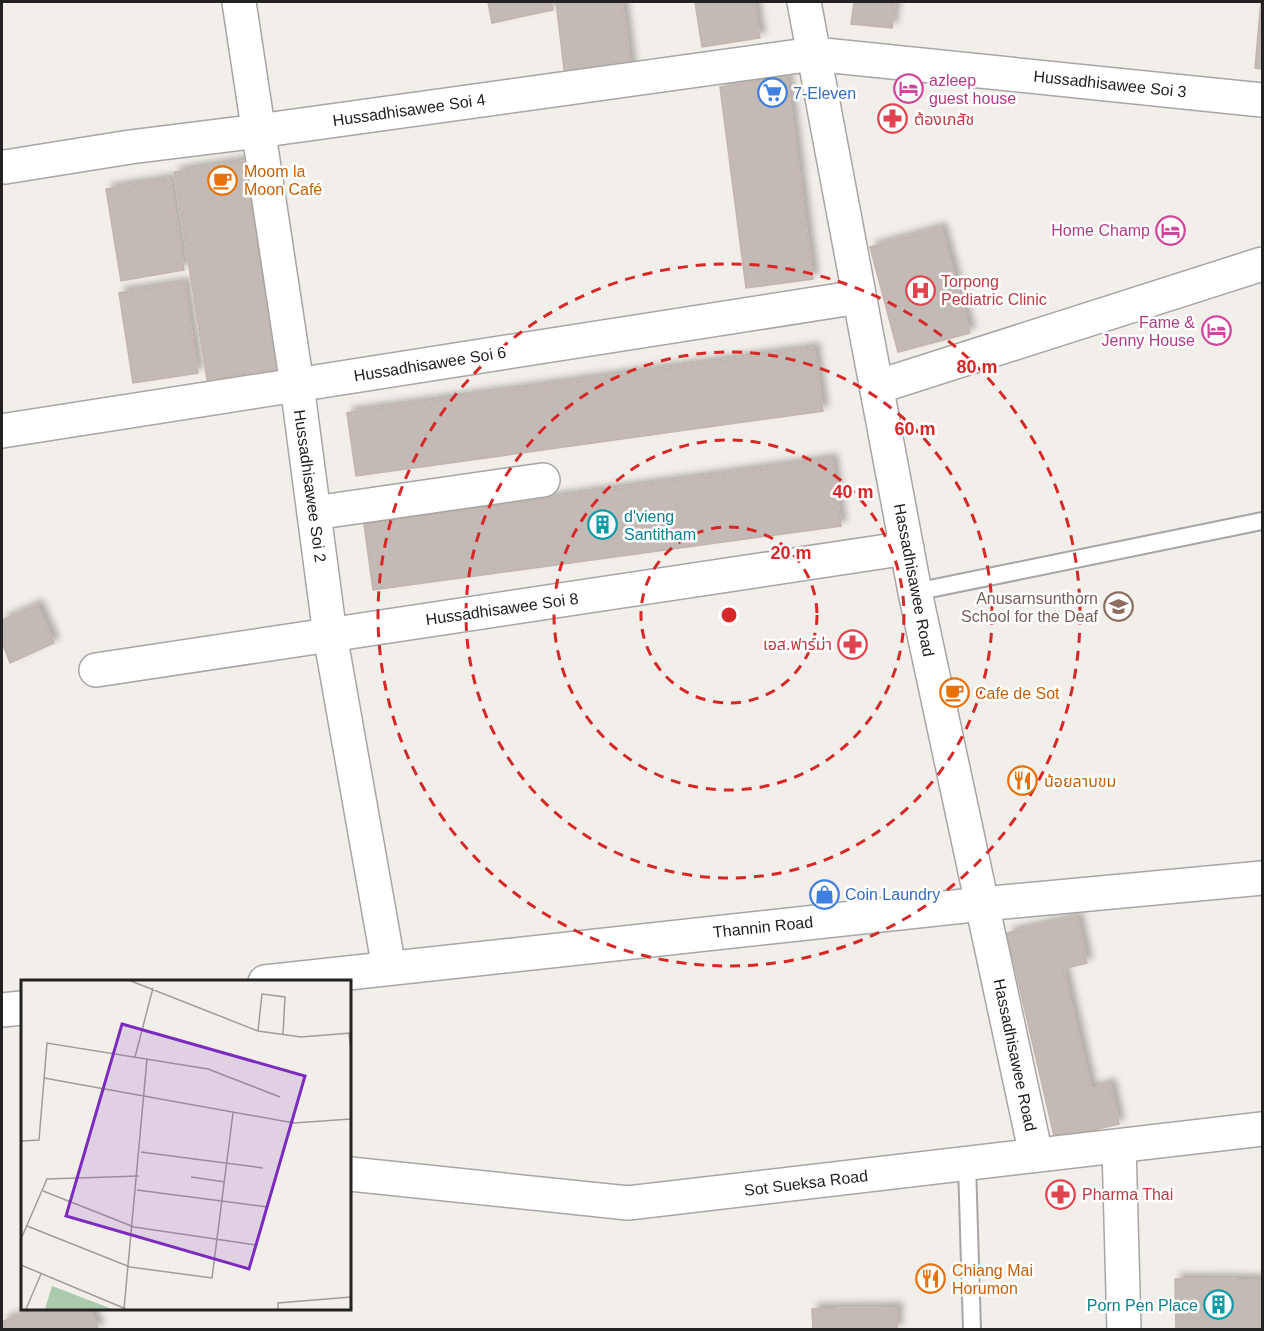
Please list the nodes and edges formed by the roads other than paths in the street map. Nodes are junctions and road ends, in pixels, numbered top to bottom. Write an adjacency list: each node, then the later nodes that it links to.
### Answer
1 (240, 2): 5 (street, Hussadhisawee Soi 2)
2 (804, 2): 3 (street, Hassadhisawee Road)
3 (814, 54): 4 (street, Hussadhisawee Soi 3); 5 (street, Hussadhisawee Soi 4); 8 (street, Hassadhisawee Road)
4 (1263, 100)
5 (258, 132): 6 (street, Hussadhisawee Soi 4); 9 (street, Hussadhisawee Soi 2)
6 (5, 167)
7 (1263, 264): 10 (street)
8 (860, 297): 9 (street, Hussadhisawee Soi 6); 10 (street, Hassadhisawee Road)
9 (297, 385): 11 (street, Hussadhisawee Soi 6); 13 (street, Hussadhisawee Soi 2)
10 (877, 387): 15 (street, Hassadhisawee Road)
11 (2, 431)
12 (543, 480): 13 (street)
13 (314, 513): 17 (street, Hussadhisawee Soi 2)
14 (1263, 521): 16 (lane)
15 (908, 548): 16 (street, Hassadhisawee Road); 17 (street, Hussadhisawee Soi 8)
16 (915, 592): 20 (street, Hassadhisawee Road)
17 (330, 635): 18 (street, Hussadhisawee Soi 8); 21 (street, Hussadhisawee Soi 2)
18 (96, 670)
19 (1263, 878): 20 (street, Thannin Road)
20 (982, 904): 21 (street, Thannin Road); 27 (street, Hassadhisawee Road)
21 (389, 968): 22 (street, Thannin Road)
22 (275, 980)
23 (21, 1008): 24 (street)
24 (2, 1010)
25 (1263, 1129): 26 (street, Sot Sueksa Road)
26 (1119, 1146): 27 (street, Sot Sueksa Road); 31 (street)
27 (1036, 1155): 28 (street, Sot Sueksa Road)
28 (967, 1164): 29 (street, Sot Sueksa Road); 30 (lane)
29 (351, 1174)
30 (972, 1329)
31 (1124, 1329)

